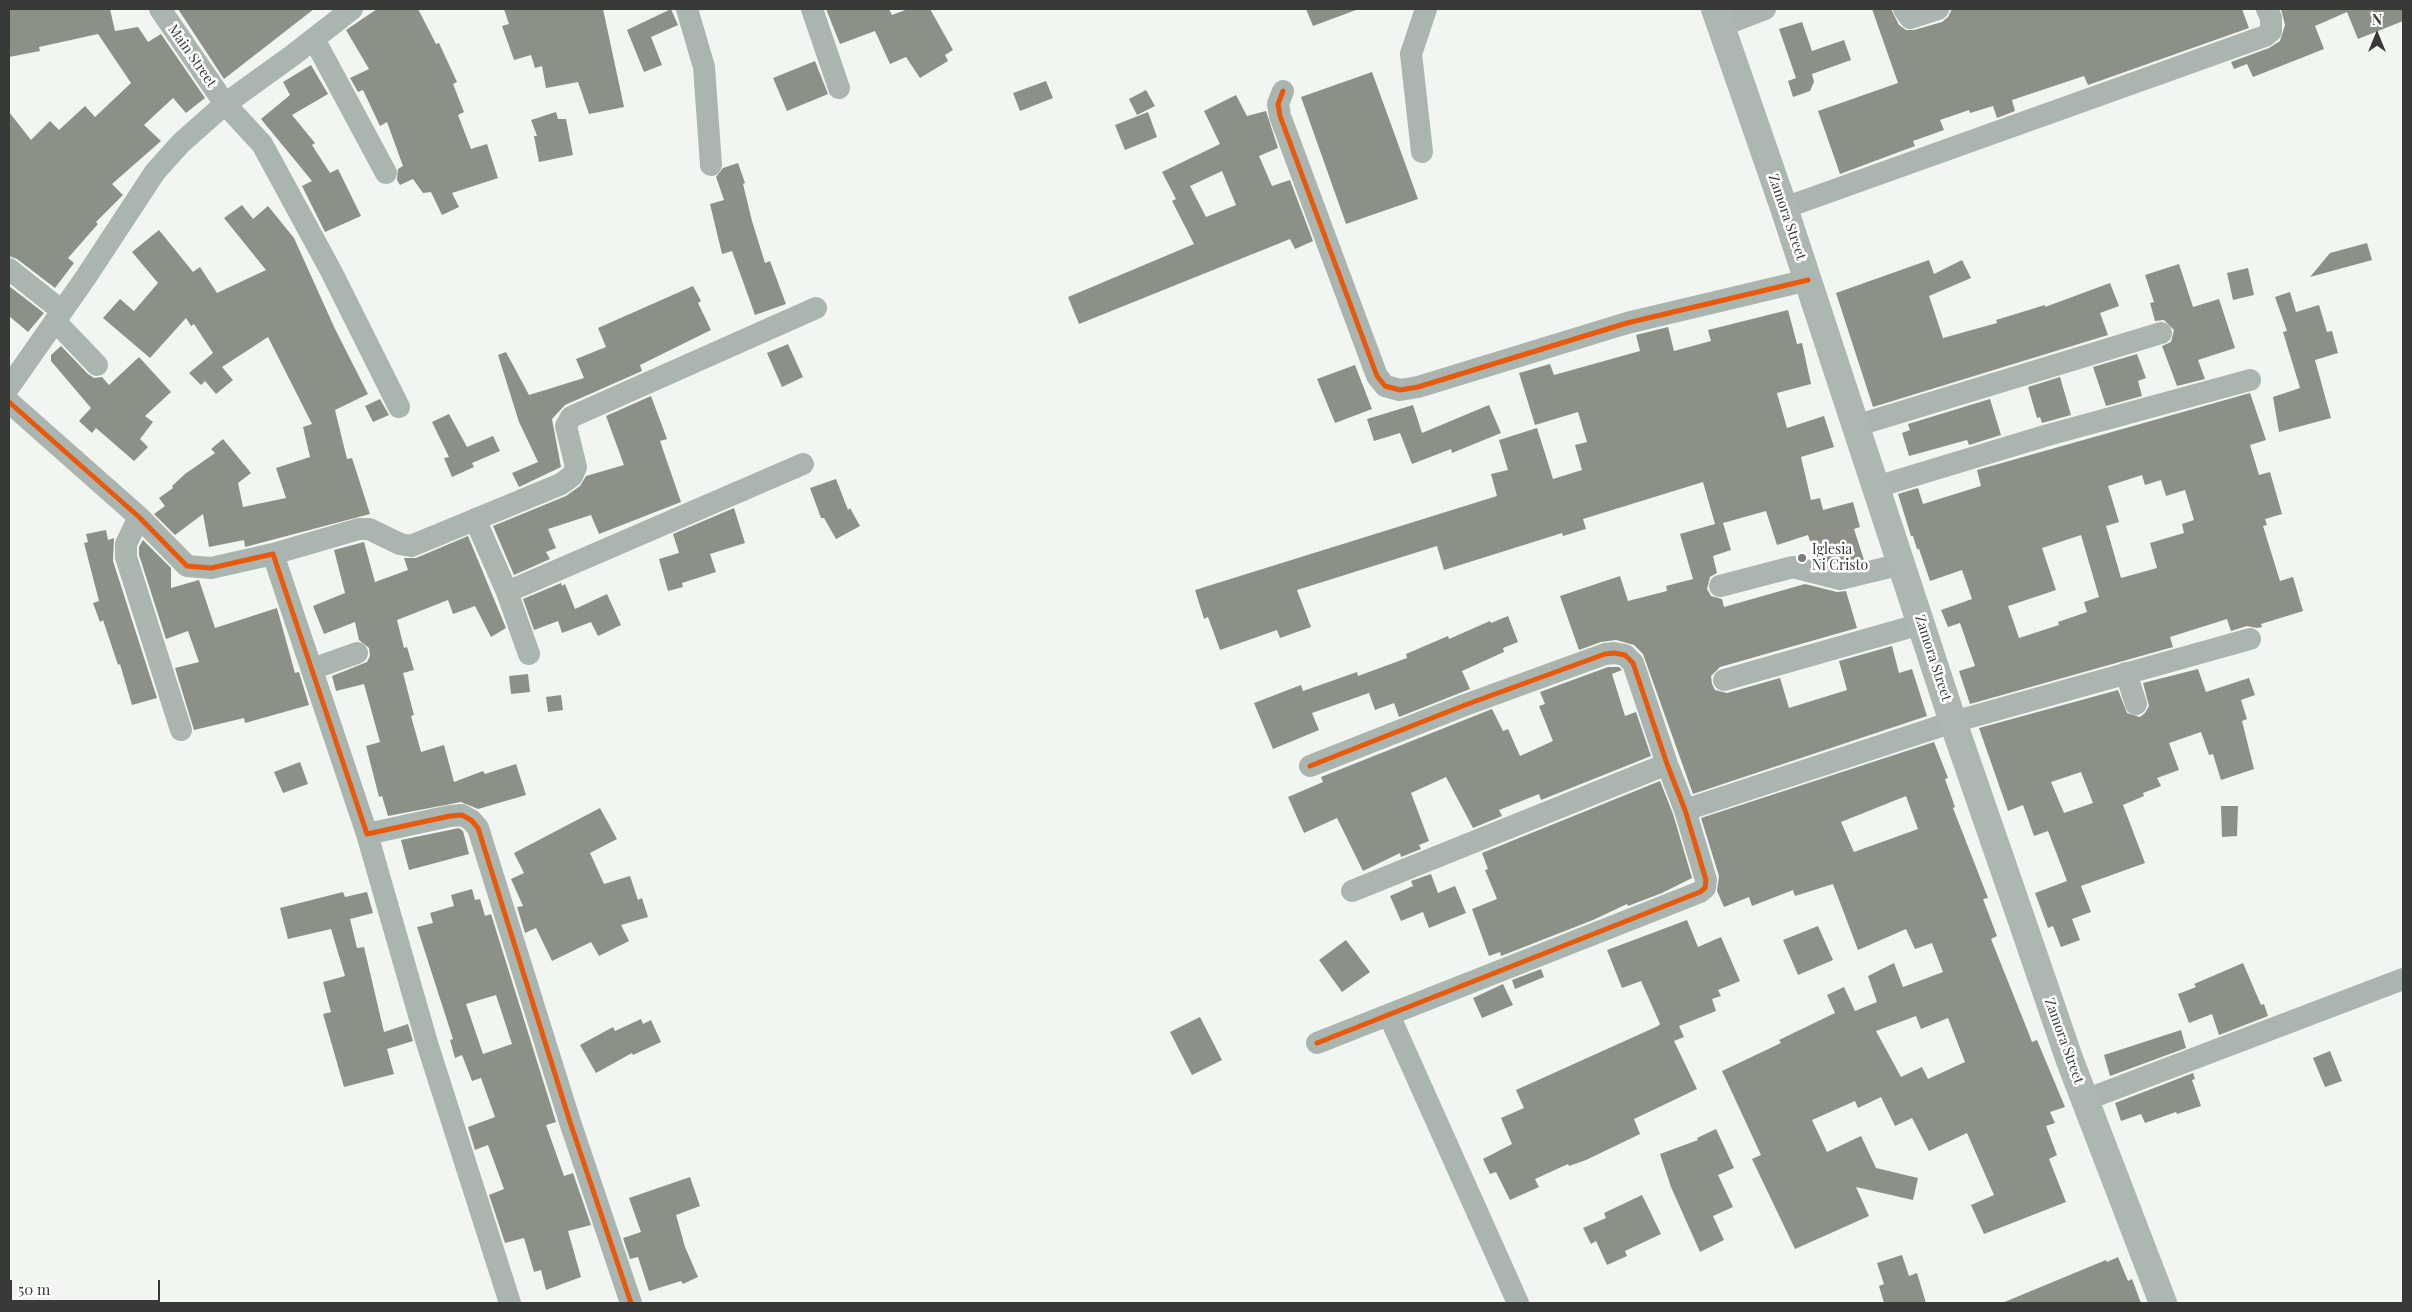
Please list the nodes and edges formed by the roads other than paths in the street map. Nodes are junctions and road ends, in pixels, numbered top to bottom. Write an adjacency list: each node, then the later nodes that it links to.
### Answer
1 (160, 9): 14 (street, Main Street)
2 (352, 9): 11 (street)
3 (687, 9): 16 (street)
4 (812, 9): 12 (street)
5 (1426, 9): 15 (street)
6 (1764, 9): 10 (street)
7 (1904, 9): 8 (street)
8 (1938, 9)
9 (2267, 9): 18 (street)
10 (1718, 18): 18 (main road, Zamora Street)
11 (314, 39): 14 (street); 17 (street)
12 (839, 88)
13 (1283, 91): 20 (street)
14 (225, 104): 22 (street); 28 (street, Main Street)
15 (1422, 152)
16 (711, 165)
17 (386, 173)
18 (1784, 208): 20 (main road, Zamora Street)
19 (9, 269): 22 (street)
20 (1808, 280): 29 (main road, Zamora Street)
21 (816, 308): 33 (street)
22 (59, 316): 24 (street); 26 (street)
23 (2161, 333): 29 (street)
24 (98, 365)
25 (2250, 380): 31 (street)
26 (9, 387)
27 (9, 402): 32 (street)
28 (399, 407)
29 (1855, 426): 31 (main road, Zamora Street)
30 (803, 464): 37 (street)
31 (1876, 487): 35 (main road, Zamora Street)
32 (139, 517): 34 (street); 47 (street)
33 (475, 519): 34 (street); 37 (street)
34 (272, 554): 42 (street)
35 (1902, 564): 36 (street); 38 (main road, Zamora Street)
36 (1720, 586)
37 (507, 592): 41 (street)
38 (1921, 624): 44 (street); 46 (main road, Zamora Street)
39 (2250, 638): 43 (street)
40 (357, 652): 42 (street)
41 (529, 654)
42 (312, 669): 51 (street)
43 (2126, 673): 45 (street); 46 (street)
44 (1724, 680)
45 (2136, 704)
46 (1953, 722): 50 (street); 56 (main road, Zamora Street)
47 (181, 730)
48 (1667, 764): 49 (street); 50 (street); 52 (street)
49 (1310, 766)
50 (1685, 810): 54 (street)
51 (367, 834): 57 (street); 58 (street)
52 (1352, 890)
53 (2403, 979): 56 (street)
54 (1389, 1015): 55 (street); 59 (street)
55 (1317, 1043)
56 (2085, 1100): 60 (main road, Zamora Street)
57 (510, 1303)
58 (630, 1303)
59 (1518, 1303)
60 (2163, 1303)

